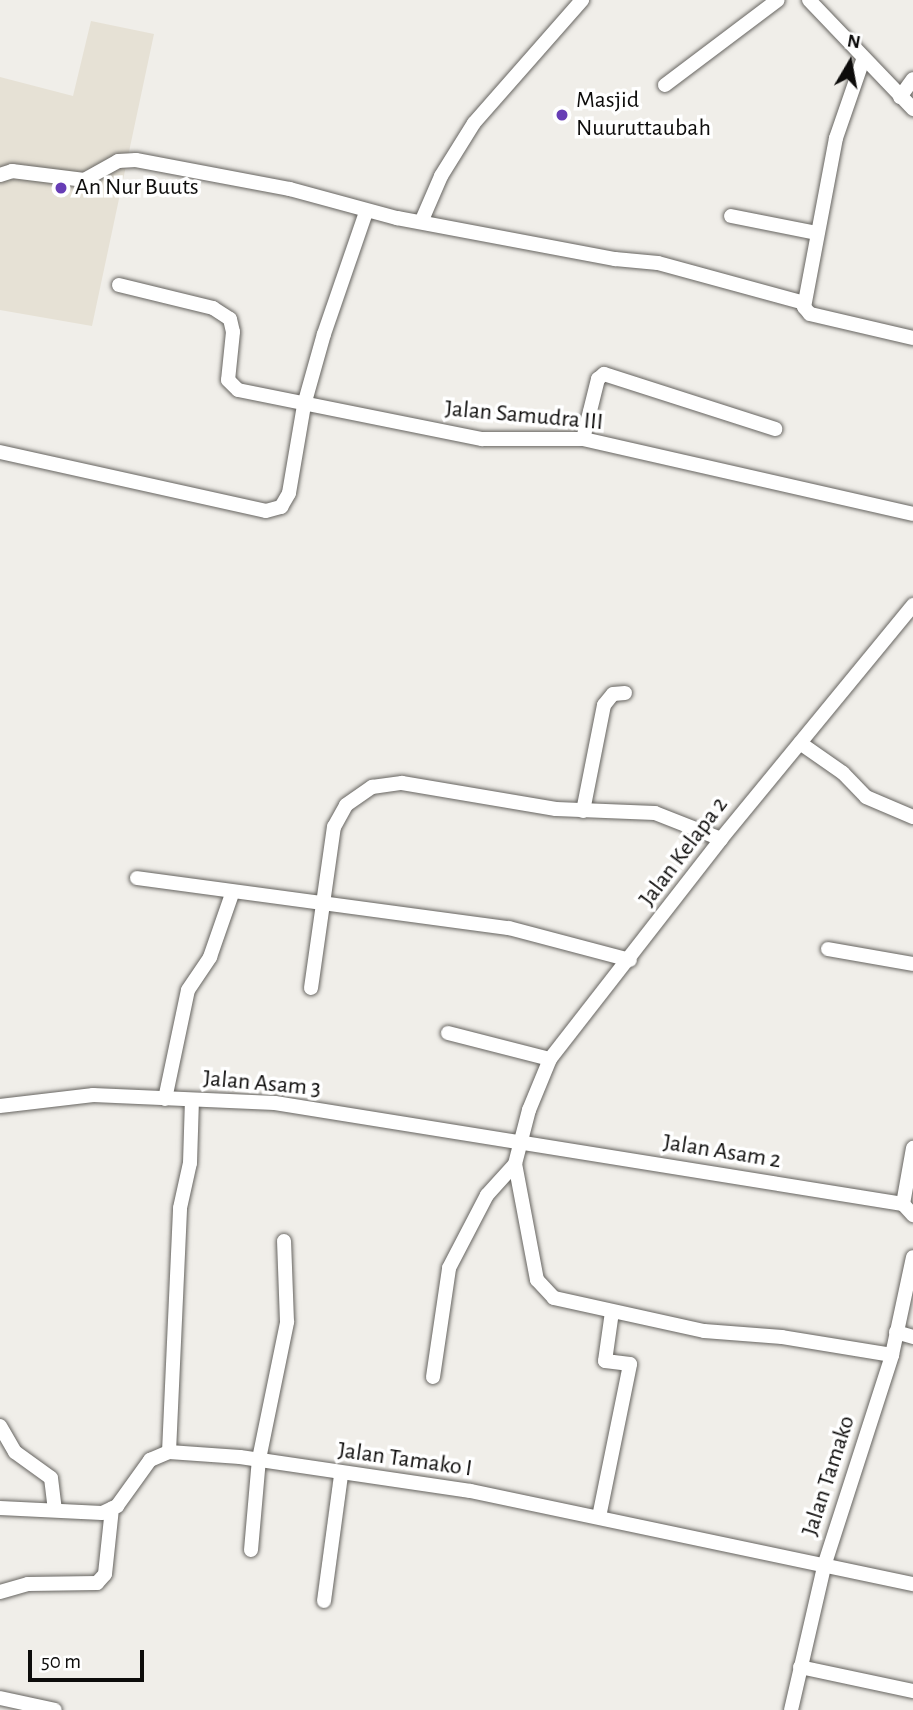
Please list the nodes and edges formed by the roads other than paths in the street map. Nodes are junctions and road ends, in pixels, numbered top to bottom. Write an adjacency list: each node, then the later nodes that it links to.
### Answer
1 (582, 0): 12 (street)
2 (778, 0): 6 (street)
3 (809, 0): 4 (street)
4 (863, 60): 7 (street); 13 (street)
5 (913, 79): 7 (street)
6 (665, 85)
7 (901, 97): 8 (street)
8 (913, 108)
9 (0, 175): 10 (street)
10 (366, 212): 12 (street); 17 (street)
11 (731, 216): 13 (street)
12 (422, 220): 15 (street)
13 (817, 233): 15 (street)
14 (119, 285): 17 (street, Jalan Samudra III)
15 (804, 303): 16 (street)
16 (913, 338)
17 (304, 405): 19 (street, Jalan Samudra III); 20 (street)
18 (775, 429): 19 (street)
19 (583, 439): 21 (street, Jalan Samudra III)
20 (0, 452)
21 (913, 514)
22 (913, 605): 24 (street, Jalan Kelapa 2)
23 (625, 693): 25 (street)
24 (800, 743): 26 (street); 27 (street, Jalan Kelapa 2)
25 (583, 811): 27 (street); 30 (street)
26 (913, 817)
27 (720, 839): 32 (street, Jalan Kelapa 2)
28 (137, 878): 29 (street)
29 (232, 894): 30 (street); 37 (street)
30 (321, 905): 32 (street); 34 (street)
31 (828, 949): 33 (street)
32 (630, 960): 36 (street, Jalan Kelapa 2)
33 (913, 964)
34 (311, 988)
35 (448, 1033): 36 (street)
36 (550, 1059): 40 (street, Jalan Kelapa 2)
37 (165, 1099): 38 (street, Jalan Asam 3); 39 (street, Jalan Asam 3)
38 (192, 1101): 40 (street, Jalan Asam 3); 52 (street)
39 (0, 1106)
40 (519, 1142): 42 (street, Jalan Kelapa 2); 43 (street, Jalan Asam 2)
41 (913, 1148): 43 (street)
42 (515, 1164): 46 (street); 50 (street)
43 (908, 1210)
44 (284, 1241): 53 (street)
45 (913, 1257): 47 (street, Jalan Tamako)
46 (612, 1312): 49 (street); 58 (street)
47 (896, 1332): 48 (street); 49 (street, Jalan Tamako)
48 (913, 1337)
49 (892, 1355): 60 (street, Jalan Tamako)
50 (433, 1377)
51 (0, 1426): 57 (street)
52 (169, 1452): 53 (street, Jalan Tamako I); 56 (street)
53 (259, 1459): 54 (street, Jalan Tamako I); 59 (street)
54 (341, 1475): 58 (street, Jalan Tamako I); 63 (street)
55 (0, 1508): 57 (street)
56 (112, 1508): 57 (street); 62 (street)
57 (55, 1510)
58 (599, 1517): 60 (street, Jalan Tamako I)
59 (251, 1550)
60 (825, 1563): 61 (street, Jalan Tamako I); 64 (street, Jalan Tamako)
61 (913, 1584)
62 (0, 1591)
63 (324, 1601)
64 (800, 1667): 65 (street); 68 (street, Jalan Tamako)
65 (913, 1691)
66 (0, 1698): 67 (street)
67 (46, 1709)
68 (790, 1710)

